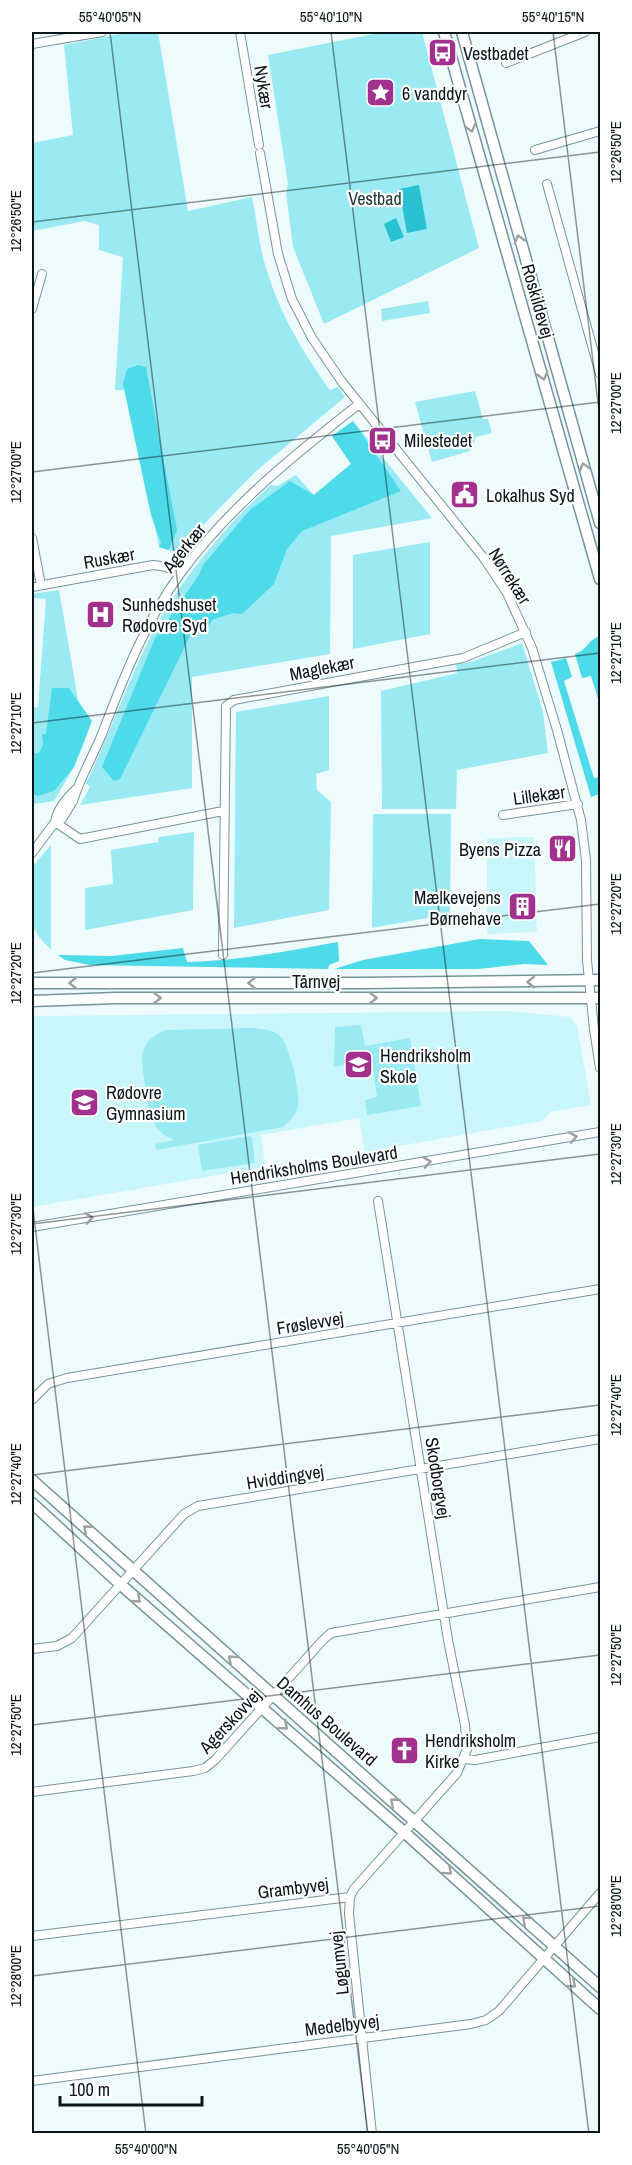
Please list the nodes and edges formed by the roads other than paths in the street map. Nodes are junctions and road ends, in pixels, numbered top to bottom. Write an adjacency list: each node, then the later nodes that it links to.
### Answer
1 (102, 32): 6 (street)
2 (243, 32): 9 (street, Nykær)
3 (444, 32): 19 (street, Roskildevej, one-way to 19)
4 (462, 32): 16 (street, Roskildevej, one-way to 4)
5 (585, 32): 7 (street)
6 (32, 44)
7 (506, 63)
8 (600, 131): 10 (street)
9 (259, 149): 15 (street, Nørrekær)
10 (535, 150)
11 (547, 184): 14 (street)
12 (42, 274): 13 (street)
13 (32, 309)
14 (600, 374)
15 (359, 404): 18 (street, Agerkær); 22 (street, Nørrekær)
16 (600, 523)
17 (32, 538): 20 (street)
18 (180, 575): 20 (street, Ruskær); 26 (street, Agerkær)
19 (600, 579)
20 (41, 585): 21 (street, Ruskær)
21 (32, 587)
22 (526, 632): 23 (street, Nørrekær); 24 (street, Maglekær)
23 (578, 804): 25 (street, Lillekær); 29 (street, Nørrekær)
24 (223, 811): 26 (street); 28 (street, Maglekær)
25 (503, 815)
26 (55, 822): 27 (street, Agerkær)
27 (32, 853)
28 (223, 955)
29 (595, 980): 30 (street, Tårnvej, one-way to 30); 31 (street, Nørrekær)
30 (32, 983)
31 (595, 998): 32 (street, Tårnvej, one-way to 31); 33 (street, Nørrekær)
32 (32, 1001)
33 (600, 1068)
34 (600, 1132): 36 (street, Hendriksholms Boulevard, one-way to 34)
35 (378, 1201): 38 (street, Skodborgvej)
36 (32, 1227)
37 (600, 1289): 38 (street, Frøslevvej)
38 (397, 1324): 39 (street, Frøslevvej); 41 (street, Skodborgvej)
39 (32, 1400)
40 (600, 1439): 41 (street, Hviddingvej)
41 (422, 1469): 44 (street, Hviddingvej); 47 (street, Skodborgvej)
42 (32, 1480): 44 (street, Damhus Boulevard, one-way to 42)
43 (32, 1503): 45 (street, Damhus Boulevard)
44 (134, 1570): 45 (street, Hviddingvej); 49 (street, Damhus Boulevard, one-way to 44)
45 (120, 1584): 48 (street, Hviddingvej); 50 (street, Damhus Boulevard, one-way to 50)
46 (600, 1587): 47 (street, Agerskovvej)
47 (445, 1615): 49 (street, Agerskovvej); 52 (street, Skodborgvej)
48 (32, 1649)
49 (273, 1696): 50 (street, Agerskovvej); 54 (street, Damhus Boulevard, one-way to 49)
50 (263, 1707): 53 (street, Agerskovvej); 55 (street, Damhus Boulevard, one-way to 55)
51 (600, 1737): 52 (street)
52 (464, 1759): 54 (street, Grambyvej)
53 (32, 1792)
54 (415, 1820): 55 (street, Grambyvej); 59 (street, Damhus Boulevard, one-way to 54)
55 (404, 1832): 57 (street, Grambyvej); 60 (street, Damhus Boulevard, one-way to 60)
56 (600, 1893): 59 (street, Medelbyvej)
57 (350, 1897): 58 (street, Grambyvej); 63 (street, Løgumvej)
58 (32, 1936)
59 (555, 1946): 60 (street, Medelbyvej); 61 (street, Damhus Boulevard)
60 (544, 1958): 62 (street, Damhus Boulevard, one-way to 62); 63 (street, Medelbyvej)
61 (600, 1987)
62 (600, 2009)
63 (362, 2037): 64 (street, Medelbyvej); 65 (street, Løgumvej)
64 (32, 2081)
65 (372, 2133)

